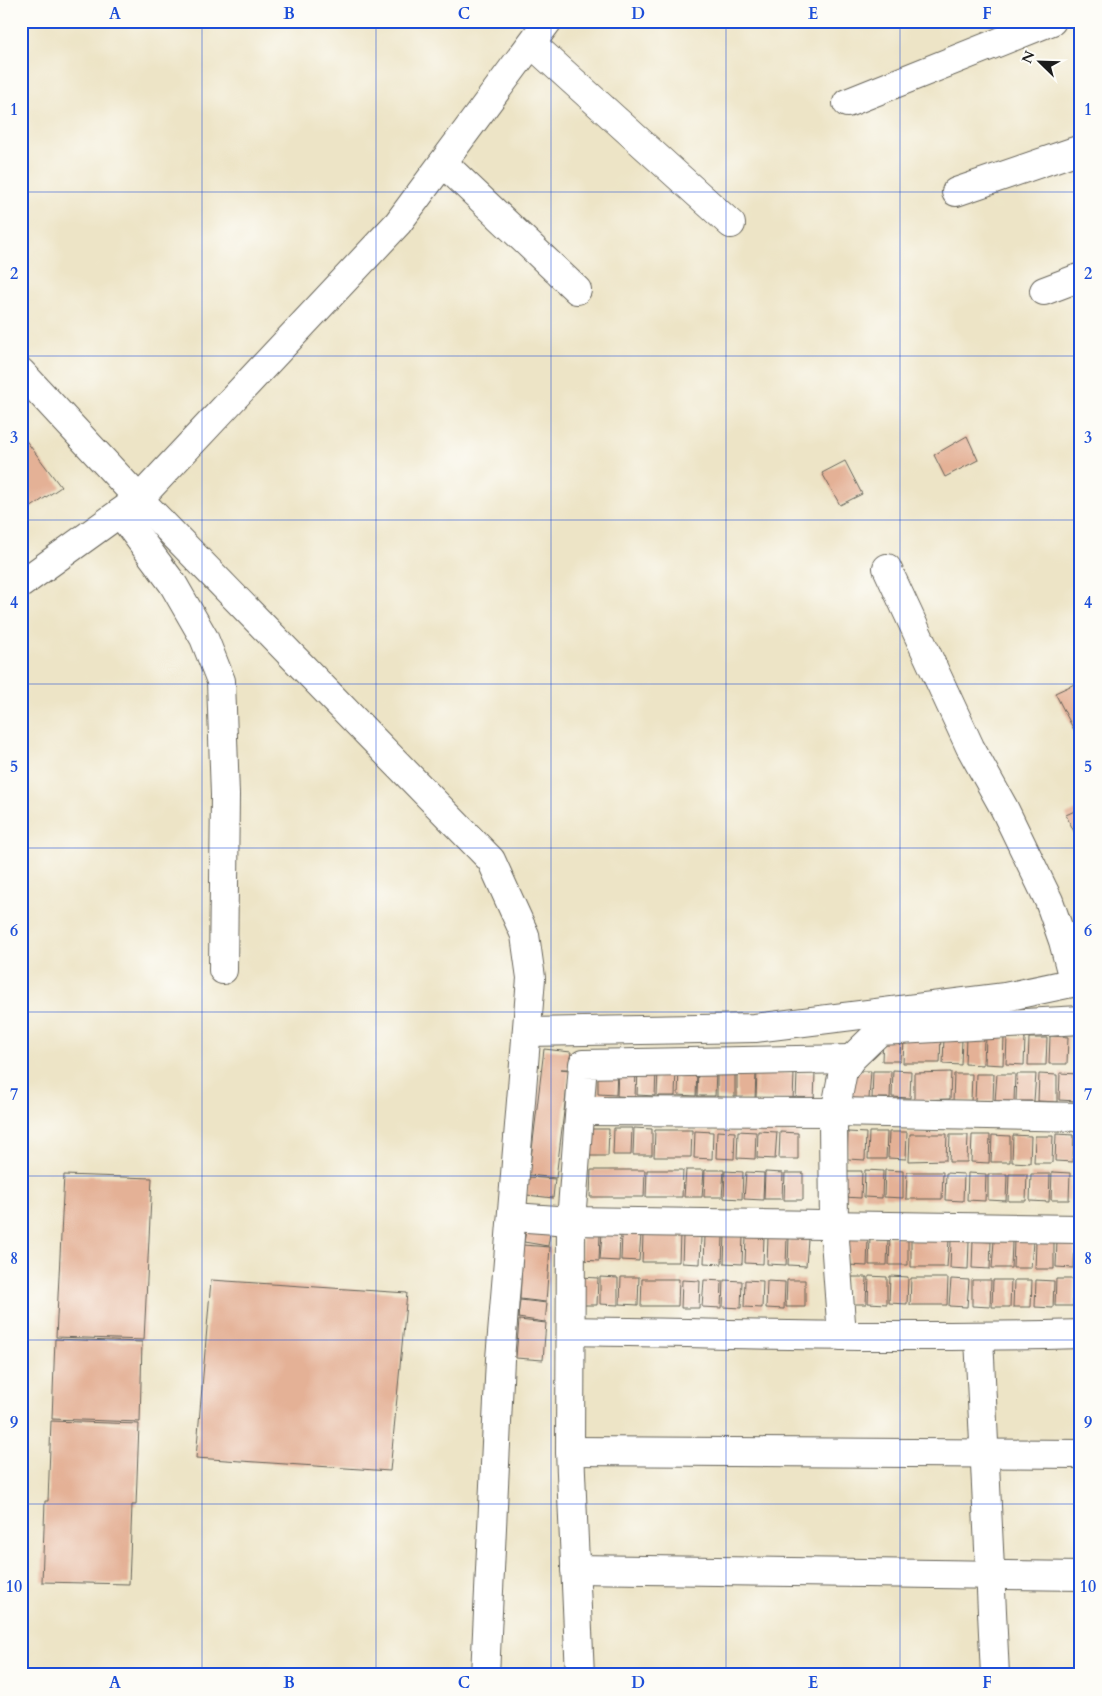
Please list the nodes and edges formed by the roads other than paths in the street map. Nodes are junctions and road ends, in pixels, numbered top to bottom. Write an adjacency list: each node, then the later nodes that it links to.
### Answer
1 (548, 21): 3 (street)
2 (1052, 21): 4 (street)
3 (532, 44): 6 (street); 8 (street)
4 (847, 103)
5 (1081, 149): 7 (street)
6 (444, 162): 10 (street); 13 (street)
7 (956, 192)
8 (731, 224)
9 (1081, 277): 11 (street)
10 (577, 290)
11 (1044, 291)
12 (21, 372): 13 (street)
13 (130, 506): 15 (street); 16 (street); 19 (street)
14 (887, 568): 17 (street)
15 (21, 584)
16 (223, 970)
17 (1077, 982): 19 (street)
18 (1081, 1020): 20 (street)
19 (527, 1032): 24 (street)
20 (851, 1059): 21 (street); 22 (street)
21 (580, 1111): 22 (street); 25 (street)
22 (835, 1112): 23 (street); 26 (street)
23 (1081, 1117)
24 (513, 1217): 25 (street); 38 (street)
25 (571, 1221): 26 (street); 28 (street)
26 (834, 1226): 27 (street); 30 (street)
27 (1081, 1229)
28 (571, 1331): 30 (street); 32 (street)
29 (1081, 1334): 31 (street)
30 (842, 1336): 31 (street)
31 (979, 1337): 33 (street)
32 (570, 1451): 33 (street); 35 (street)
33 (983, 1454): 34 (street); 36 (street)
34 (1081, 1454)
35 (576, 1569): 36 (street); 39 (street)
36 (989, 1576): 37 (street); 40 (street)
37 (1081, 1576)
38 (485, 1675)
39 (580, 1675)
40 (995, 1675)

